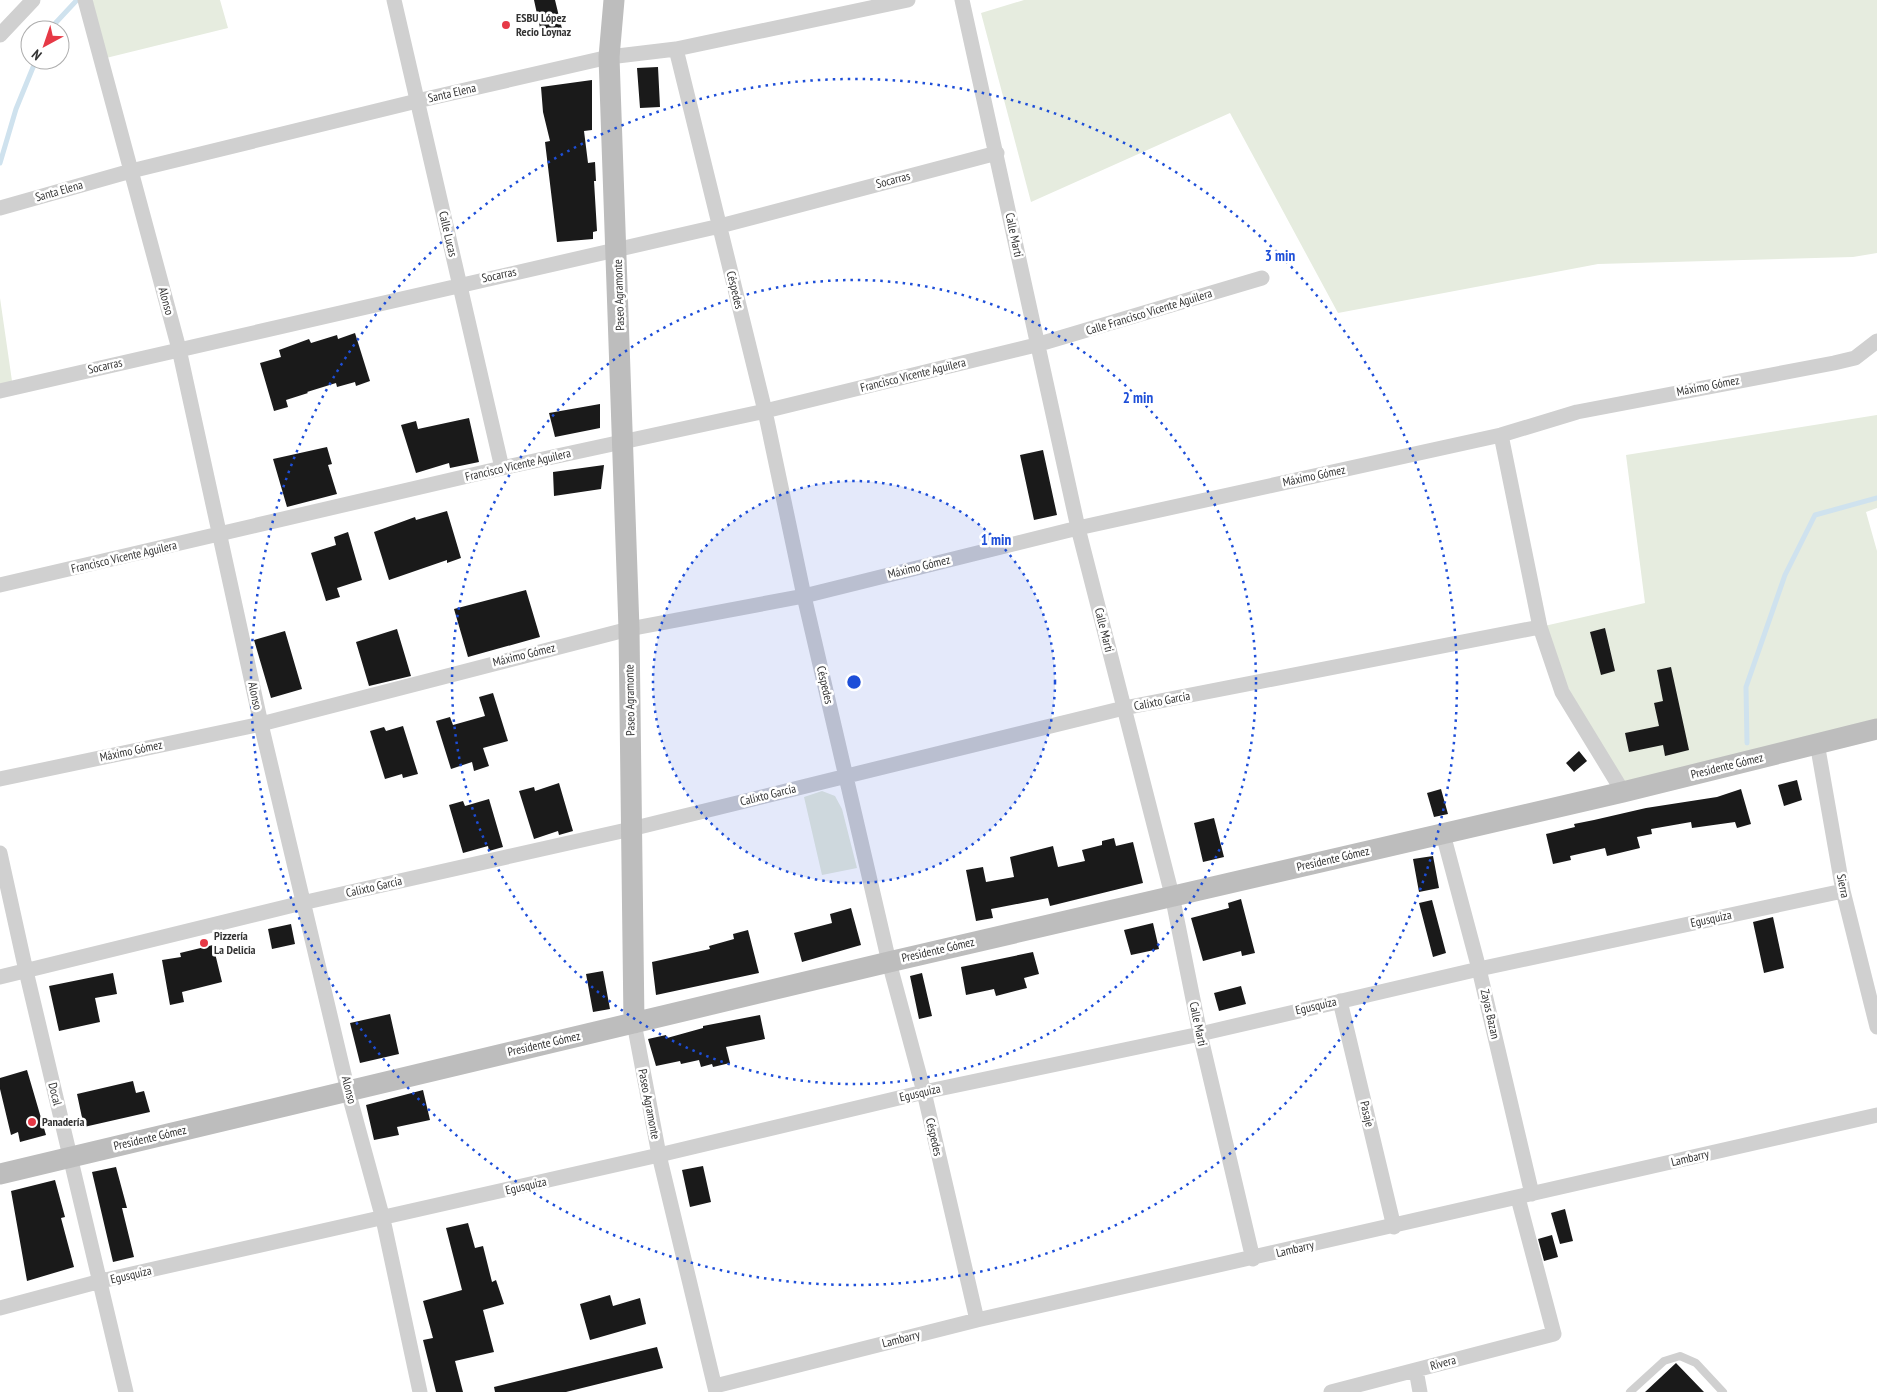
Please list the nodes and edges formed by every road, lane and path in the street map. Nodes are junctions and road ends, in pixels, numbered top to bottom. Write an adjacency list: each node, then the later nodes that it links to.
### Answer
1 (33, 0): 7 (street)
2 (394, 0): 10 (street, Calle Lucas)
3 (614, 0): 9 (main road, Paseo Agramonte)
4 (908, 0): 8 (street, Santa Elena)
5 (962, 0): 11 (street, Calle Marti)
6 (89, 1): 12 (street, Alonso)
7 (0, 35)
8 (676, 49): 9 (street, Santa Elena); 14 (street, Céspedes)
9 (609, 56): 10 (street, Santa Elena); 15 (main road, Paseo Agramonte)
10 (417, 101): 12 (street, Santa Elena); 17 (street, Calle Lucas)
11 (997, 153): 14 (street, Socarras); 18 (street, Calle Marti)
12 (131, 171): 13 (street, Santa Elena); 20 (street, Alonso)
13 (0, 208)
14 (720, 226): 15 (street, Socarras); 22 (street, Céspedes)
15 (618, 250): 17 (street, Socarras); 24 (main road, Paseo Agramonte)
16 (1262, 278): 18 (street, Calle Francisco Vicente Aguilera)
17 (459, 284): 20 (street, Socarras); 25 (street, Calle Lucas)
18 (1036, 345): 22 (street, Francisco Vicente Aguilera); 26 (street, Calle Marti)
19 (1872, 346): 23 (street, Máximo Gómez)
20 (179, 349): 21 (street, Socarras); 27 (street, Alonso)
21 (0, 390)
22 (765, 411): 24 (street, Francisco Vicente Aguilera); 29 (street, Céspedes)
23 (1501, 435): 26 (street, Máximo Gómez); 30 (street)
24 (624, 441): 25 (street, Francisco Vicente Aguilera); 31 (main road, Paseo Agramonte)
25 (502, 468): 27 (street, Francisco Vicente Aguilera)
26 (1078, 528): 29 (street, Máximo Gómez); 32 (street, Calle Marti)
27 (220, 535): 28 (street, Francisco Vicente Aguilera); 33 (street, Alonso)
28 (0, 585)
29 (804, 596): 31 (street, Máximo Gómez); 36 (street, Céspedes)
30 (1540, 627): 32 (street, Calixto García); 38 (street)
31 (629, 629): 33 (street, Máximo Gómez); 39 (main road, Paseo Agramonte)
32 (1124, 708): 36 (street, Calixto García); 43 (street, Calle Marti)
33 (261, 724): 37 (street, Máximo Gómez); 44 (street, Alonso)
34 (1877, 729): 35 (main road, Presidente Gómez)
35 (1817, 743): 38 (main road, Presidente Gómez); 42 (street, Sierra)
36 (847, 776): 39 (street, Calixto García); 45 (street, Céspedes)
37 (0, 780)
38 (1623, 792): 40 (main road, Presidente Gómez)
39 (631, 828): 44 (street, Calixto García); 50 (main road, Paseo Agramonte)
40 (1443, 834): 43 (main road, Presidente Gómez); 46 (street, Zayas Bazan)
41 (0, 853): 47 (street, Docal)
42 (1843, 891): 46 (street, Egusquiza); 51 (street, Sierra)
43 (1172, 895): 45 (main road, Presidente Gómez); 52 (street, Calle Marti)
44 (302, 903): 47 (street, Calixto García); 53 (street, Alonso)
45 (889, 962): 50 (main road, Presidente Gómez); 54 (street, Céspedes)
46 (1479, 969): 49 (street, Egusquiza); 59 (street, Zayas Bazan)
47 (26, 971): 48 (street, Calixto García); 57 (street, Docal)
48 (0, 977)
49 (1340, 1001): 52 (street, Egusquiza); 61 (street, Pasaje)
50 (634, 1023): 53 (main road, Presidente Gómez); 56 (street, Paseo Agramonte)
51 (1877, 1027)
52 (1200, 1034): 54 (street, Egusquiza); 62 (street, Calle Marti)
53 (348, 1091): 57 (main road, Presidente Gómez); 60 (street, Alonso)
54 (924, 1092): 56 (street, Egusquiza); 65 (street, Céspedes)
55 (1877, 1115): 59 (street, Lambarry)
56 (659, 1155): 60 (street, Egusquiza); 68 (street, Paseo Agramonte)
57 (70, 1158): 58 (main road, Presidente Gómez); 63 (street, Docal)
58 (0, 1174)
59 (1525, 1196): 61 (street, Lambarry); 66 (street, Zayas Bazan)
60 (383, 1219): 63 (street, Egusquiza); 70 (street, Alonso)
61 (1394, 1227): 62 (street, Lambarry)
62 (1253, 1259): 65 (street, Lambarry)
63 (101, 1281): 64 (street, Egusquiza); 69 (street, Docal)
64 (0, 1308)
65 (977, 1320): 68 (street, Lambarry)
66 (1554, 1334): 67 (street, Rivera)
67 (1416, 1370): 71 (street, Rivera); 72 (street)
68 (715, 1389)
69 (126, 1392)
70 (420, 1392)
71 (1331, 1392)
72 (1420, 1392)
73 (1630, 1392): 74 (lane)
74 (1724, 1392)

